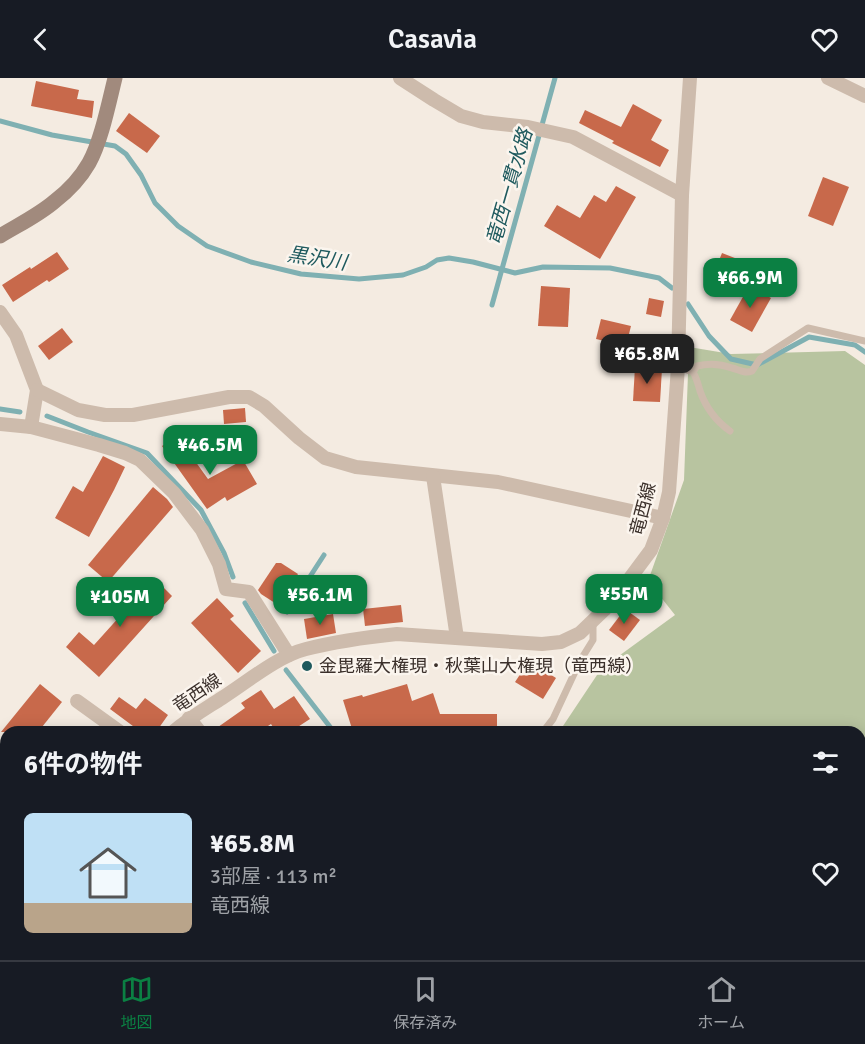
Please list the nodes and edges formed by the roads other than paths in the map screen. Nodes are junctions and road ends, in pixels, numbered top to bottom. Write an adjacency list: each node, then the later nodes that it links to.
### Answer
1 (115, 78): 7 (street)
2 (400, 78): 6 (street)
3 (690, 78): 6 (street, 竜西線)
4 (828, 78): 5 (street)
5 (865, 96)
6 (682, 195): 10 (street, 竜西線)
7 (0, 236)
8 (0, 312): 12 (street)
9 (865, 341): 11 (lane)
10 (678, 367): 11 (lane); 17 (street, 竜西線)
11 (693, 372): 15 (lane)
12 (37, 390): 14 (street); 16 (street)
13 (0, 424): 14 (street)
14 (31, 427): 20 (street)
15 (730, 432)
16 (432, 476): 17 (street); 19 (street)
17 (663, 518): 18 (street, 竜西線)
18 (593, 620): 19 (street, 竜西線); 26 (lane)
19 (457, 638): 20 (street, 竜西線)
20 (289, 655): 22 (street, 竜西線)
21 (77, 701): 23 (street)
22 (189, 718): 24 (street, 竜西線); 25 (street)
23 (112, 726)
24 (180, 726)
25 (195, 726)
26 (548, 726)

